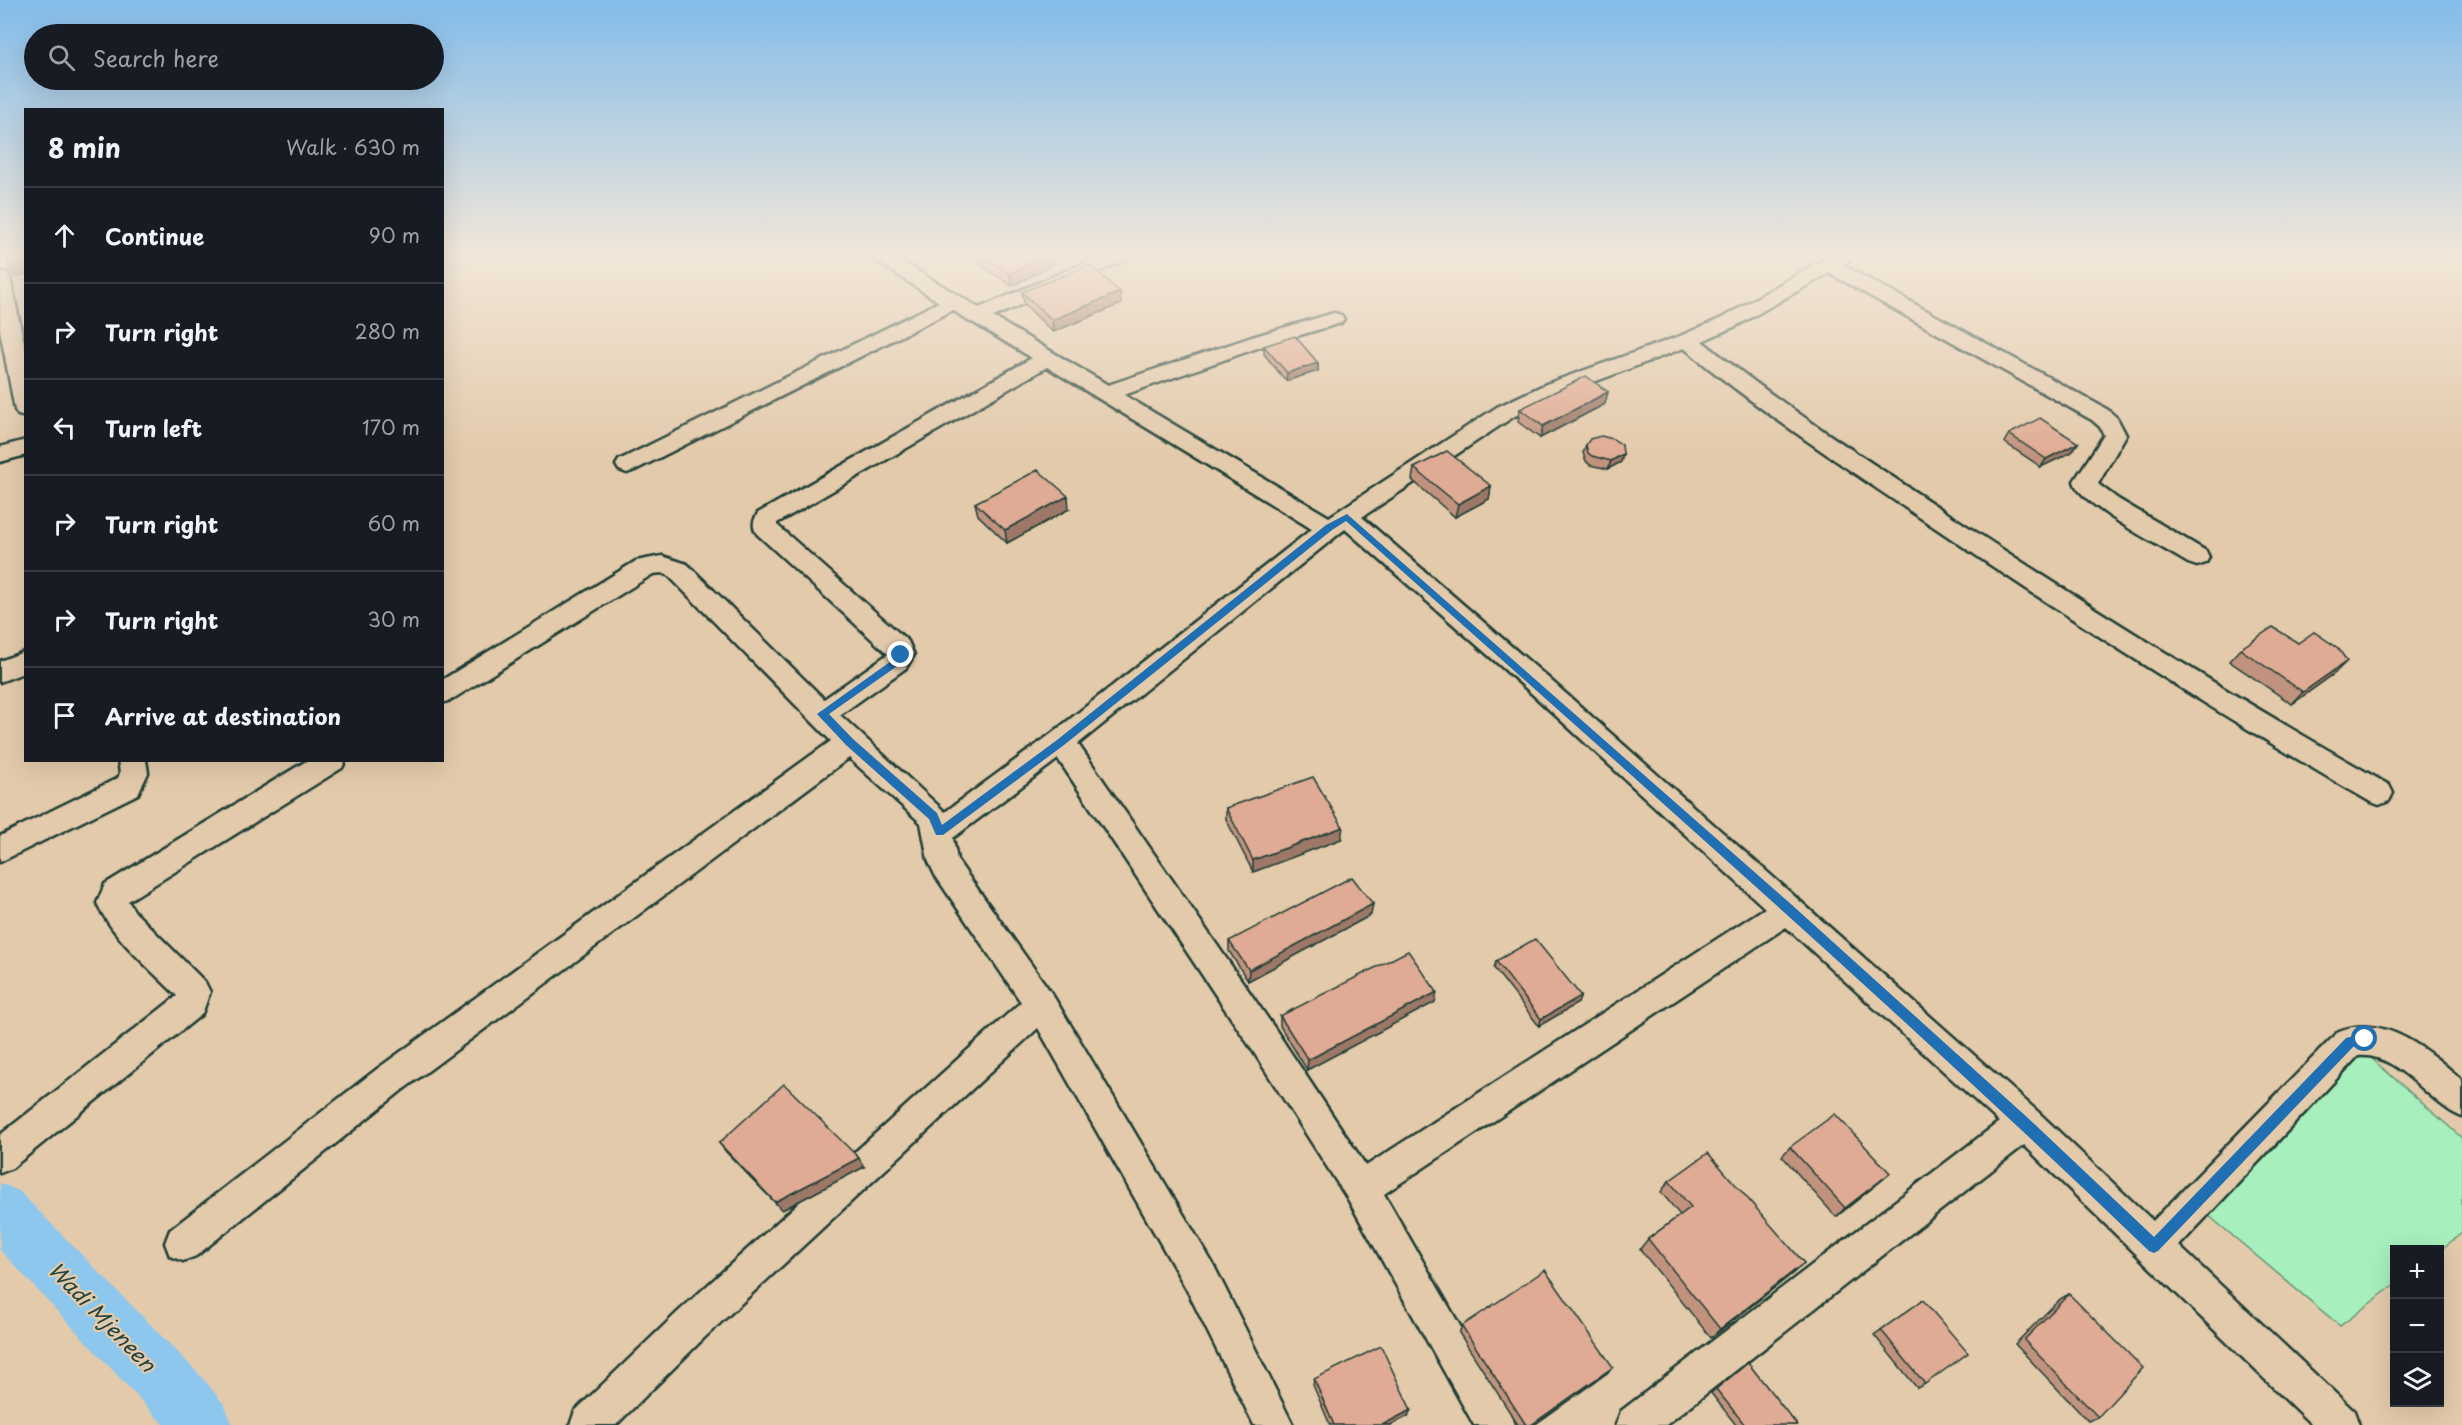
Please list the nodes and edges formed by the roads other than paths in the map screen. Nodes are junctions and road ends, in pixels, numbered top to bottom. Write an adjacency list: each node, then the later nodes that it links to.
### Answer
1 (9, 322): 10 (street)
2 (913, 322): 13 (street)
3 (984, 322): 8 (street)
4 (1325, 322): 9 (street)
5 (1726, 322): 7 (street)
6 (1941, 322): 15 (street)
7 (1687, 340): 14 (street); 24 (street)
8 (1046, 359): 9 (street); 19 (street)
9 (1104, 394): 14 (street)
10 (24, 400)
11 (24, 448): 12 (street)
12 (0, 455)
13 (627, 465)
14 (1338, 522): 21 (street); 27 (street)
15 (2197, 557)
16 (24, 662): 17 (street)
17 (0, 672)
18 (444, 692): 19 (street)
19 (822, 714): 20 (street)
20 (850, 742): 25 (street); 33 (street)
21 (1060, 742): 25 (street); 32 (street)
22 (132, 762): 26 (street)
23 (329, 762): 31 (street)
24 (2379, 793)
25 (939, 832): 28 (street)
26 (0, 850)
27 (1788, 909): 30 (street); 32 (street)
28 (1041, 1004): 35 (street); 36 (street)
29 (2462, 1101): 34 (street)
30 (2025, 1123): 34 (street); 38 (street)
31 (0, 1156)
32 (1361, 1189): 37 (street)
33 (183, 1243)
34 (2154, 1246): 39 (street)
35 (589, 1425)
36 (1274, 1425)
37 (1495, 1425)
38 (1635, 1425)
39 (2340, 1425)

